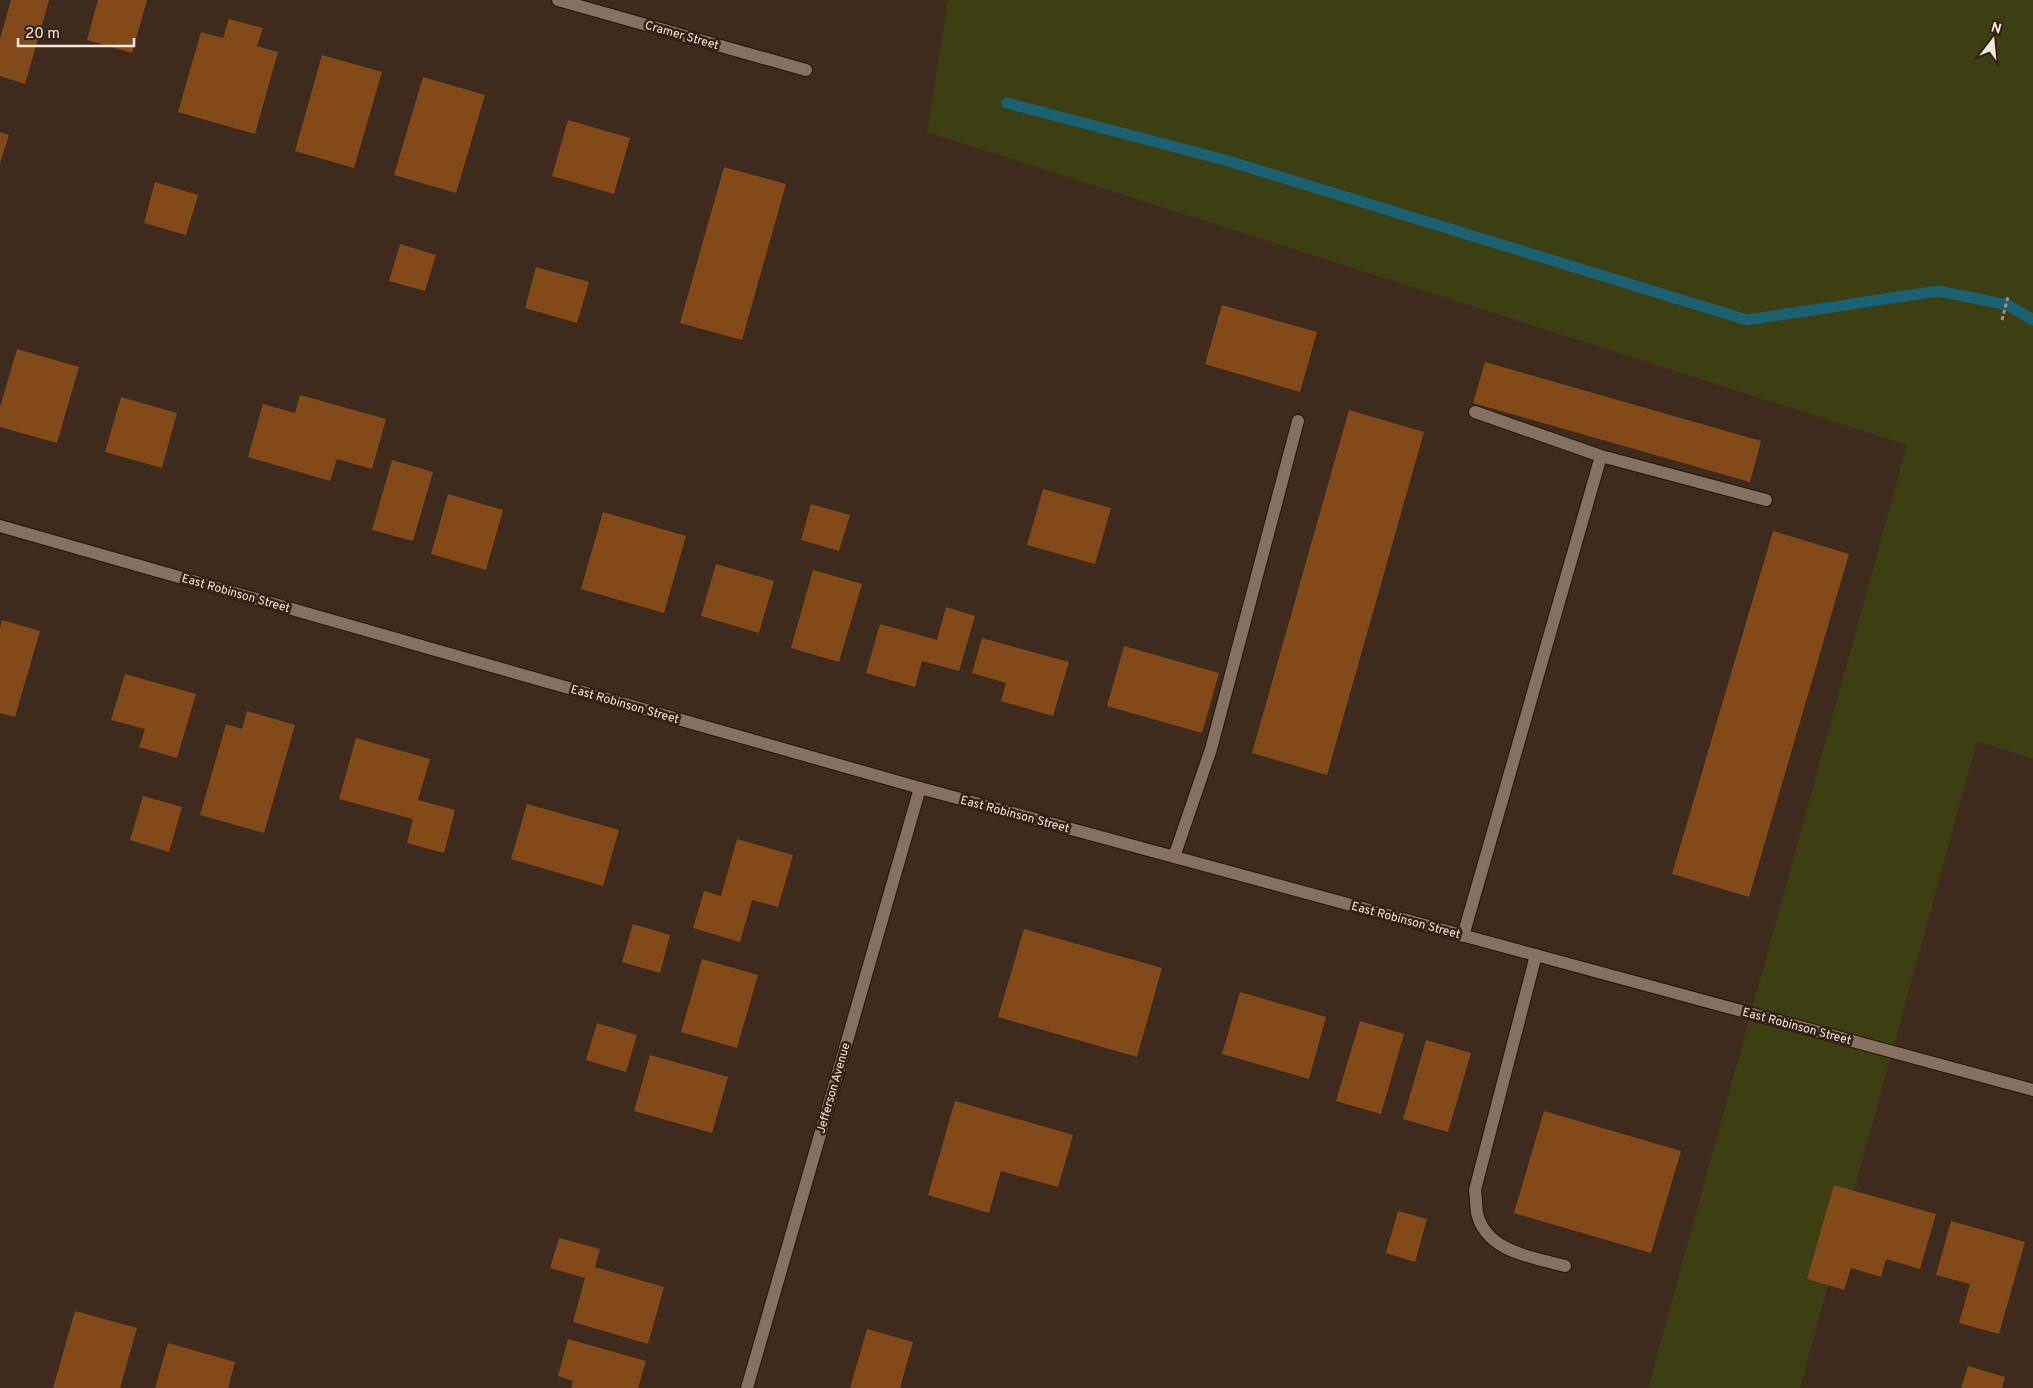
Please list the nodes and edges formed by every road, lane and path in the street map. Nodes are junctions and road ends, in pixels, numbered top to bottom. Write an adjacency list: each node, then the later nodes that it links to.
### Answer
1 (558, 0): 2 (street, Cramer Street)
2 (806, 70)
3 (2008, 297): 4 (path)
4 (2002, 320)
5 (1475, 412): 7 (street)
6 (1298, 421): 11 (street)
7 (1601, 456): 8 (street); 12 (street)
8 (1766, 500)
9 (0, 526): 10 (street, East Robinson Street)
10 (920, 788): 11 (street, East Robinson Street); 16 (street, Jefferson Avenue)
11 (1174, 857): 12 (street, East Robinson Street)
12 (1463, 936): 13 (street, East Robinson Street)
13 (1536, 955): 14 (street, East Robinson Street); 15 (street)
14 (2033, 1090)
15 (1564, 1266)
16 (747, 1388)

